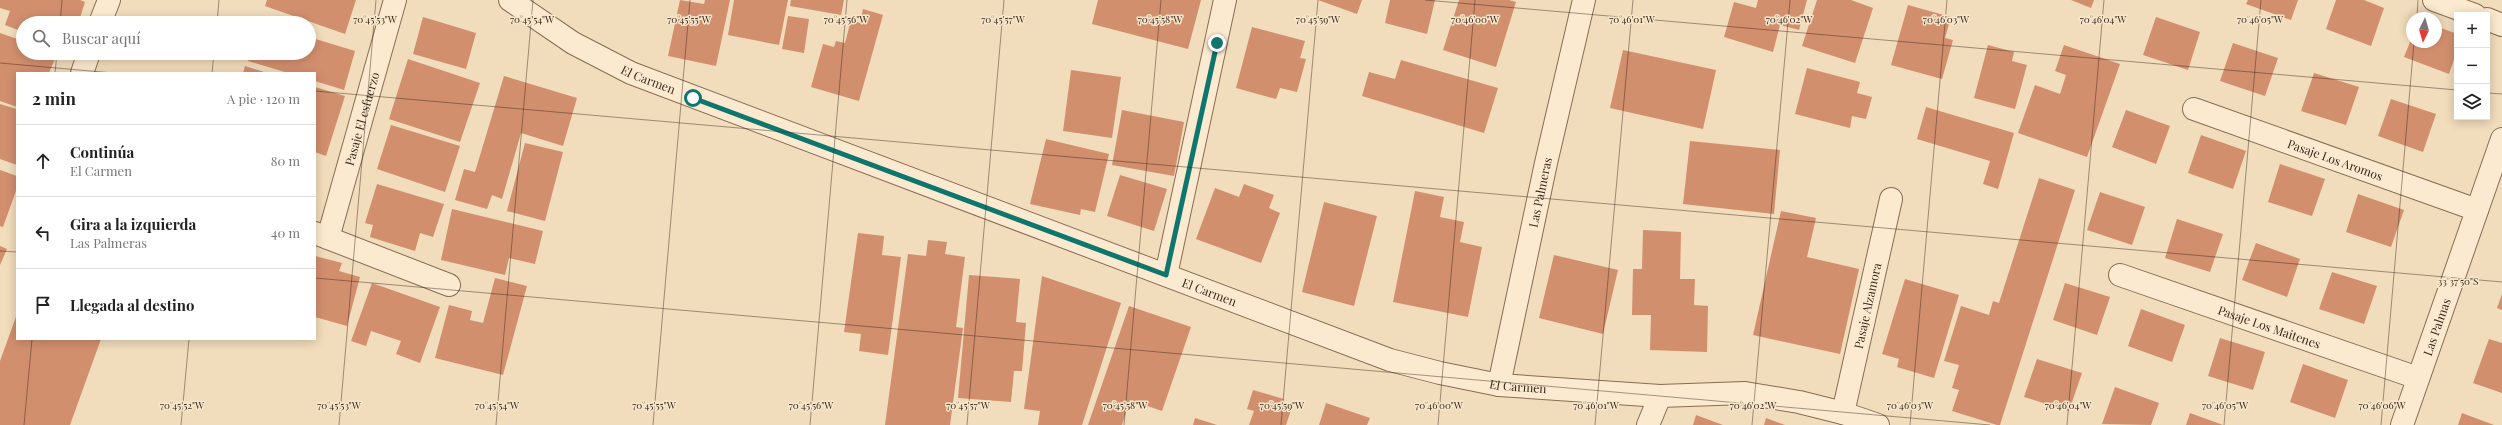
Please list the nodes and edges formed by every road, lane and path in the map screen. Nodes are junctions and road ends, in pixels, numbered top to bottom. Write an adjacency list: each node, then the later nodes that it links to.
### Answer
1 (109, 0): 8 (street)
2 (395, 0): 17 (street, Pasaje El esfuerzo)
3 (510, 0): 18 (street, El Carmen)
4 (1225, 0): 18 (street)
5 (1584, 0): 22 (street, Las Palmeras)
6 (2434, 0): 7 (street)
7 (2467, 12)
8 (103, 16)
9 (2490, 21): 10 (street)
10 (2502, 25)
11 (87, 60): 12 (street)
12 (82, 72)
13 (2194, 109): 16 (street, Pasaje Los Aromos)
14 (2502, 139): 16 (street, Las Palmas)
15 (1891, 199): 24 (street, Pasaje Alzamora)
16 (2477, 210): 21 (street, Las Palmas)
17 (322, 235): 20 (street, Pasaje El esfuerzo)
18 (1166, 275): 22 (street, El Carmen)
19 (2120, 275): 21 (street, Pasaje Los Maitenes)
20 (449, 285)
21 (2418, 378): 27 (street, Las Palmas)
22 (1499, 385): 23 (street, El Carmen)
23 (1660, 396): 24 (street, El Carmen); 25 (street)
24 (1843, 413): 26 (street, El Carmen)
25 (1648, 425)
26 (1878, 425)
27 (2402, 425)

